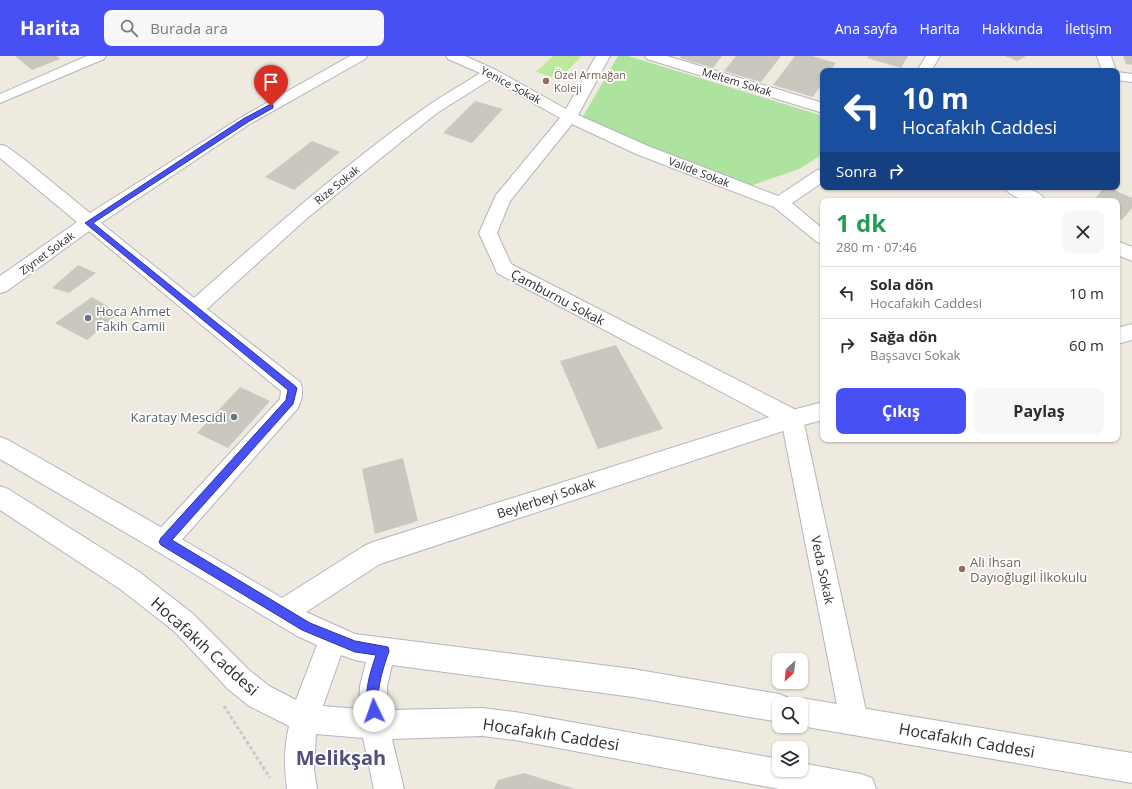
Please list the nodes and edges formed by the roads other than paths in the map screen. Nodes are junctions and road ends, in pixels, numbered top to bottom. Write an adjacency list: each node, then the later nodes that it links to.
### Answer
1 (99, 56): 13 (street)
2 (360, 56): 21 (street, Ziynet Sokak)
3 (453, 56): 10 (street, Yenice Sokak)
4 (602, 56): 15 (street, Çamburnu Sokak)
5 (652, 56): 14 (street, Meltem Sokak)
6 (934, 56): 8 (street)
7 (1104, 56): 9 (street)
8 (926, 68)
9 (1108, 68)
10 (491, 73): 15 (street, Yenice Sokak); 26 (street, Rize Sokak)
11 (1120, 76): 12 (street)
12 (1132, 78)
13 (0, 99)
14 (820, 107)
15 (569, 117): 20 (street, Valide Sokak); 30 (street, Çamburnu Sokak)
16 (0, 150): 21 (street)
17 (820, 176): 20 (street)
18 (1017, 190): 19 (street)
19 (1032, 198)
20 (780, 203): 22 (street, Valide Sokak)
21 (88, 223): 25 (street, Ziynet Sokak); 26 (street)
22 (820, 236)
23 (1120, 249): 24 (street)
24 (1132, 255)
25 (0, 286)
26 (194, 310): 33 (street)
27 (1132, 332): 28 (street)
28 (1120, 335)
29 (820, 412): 30 (street, Beylerbeyi Sokak)
30 (792, 419): 34 (street, Beylerbeyi Sokak); 40 (street, Veda Sokak)
31 (0, 447): 33 (street)
32 (0, 497): 39 (street, Hocafakıh Caddesi)
33 (164, 542): 34 (street)
34 (282, 613): 35 (street)
35 (333, 639): 36 (street); 39 (street)
36 (384, 651): 37 (street); 41 (street)
37 (772, 707)
38 (808, 713): 40 (street, Hocafakıh Caddesi)
39 (305, 718): 41 (street, Hocafakıh Caddesi); 43 (street)
40 (854, 720): 42 (street, Hocafakıh Caddesi)
41 (376, 725): 44 (street); 45 (street, Hocafakıh Caddesi)
42 (1132, 768)
43 (302, 789)
44 (389, 789)
45 (861, 789)

